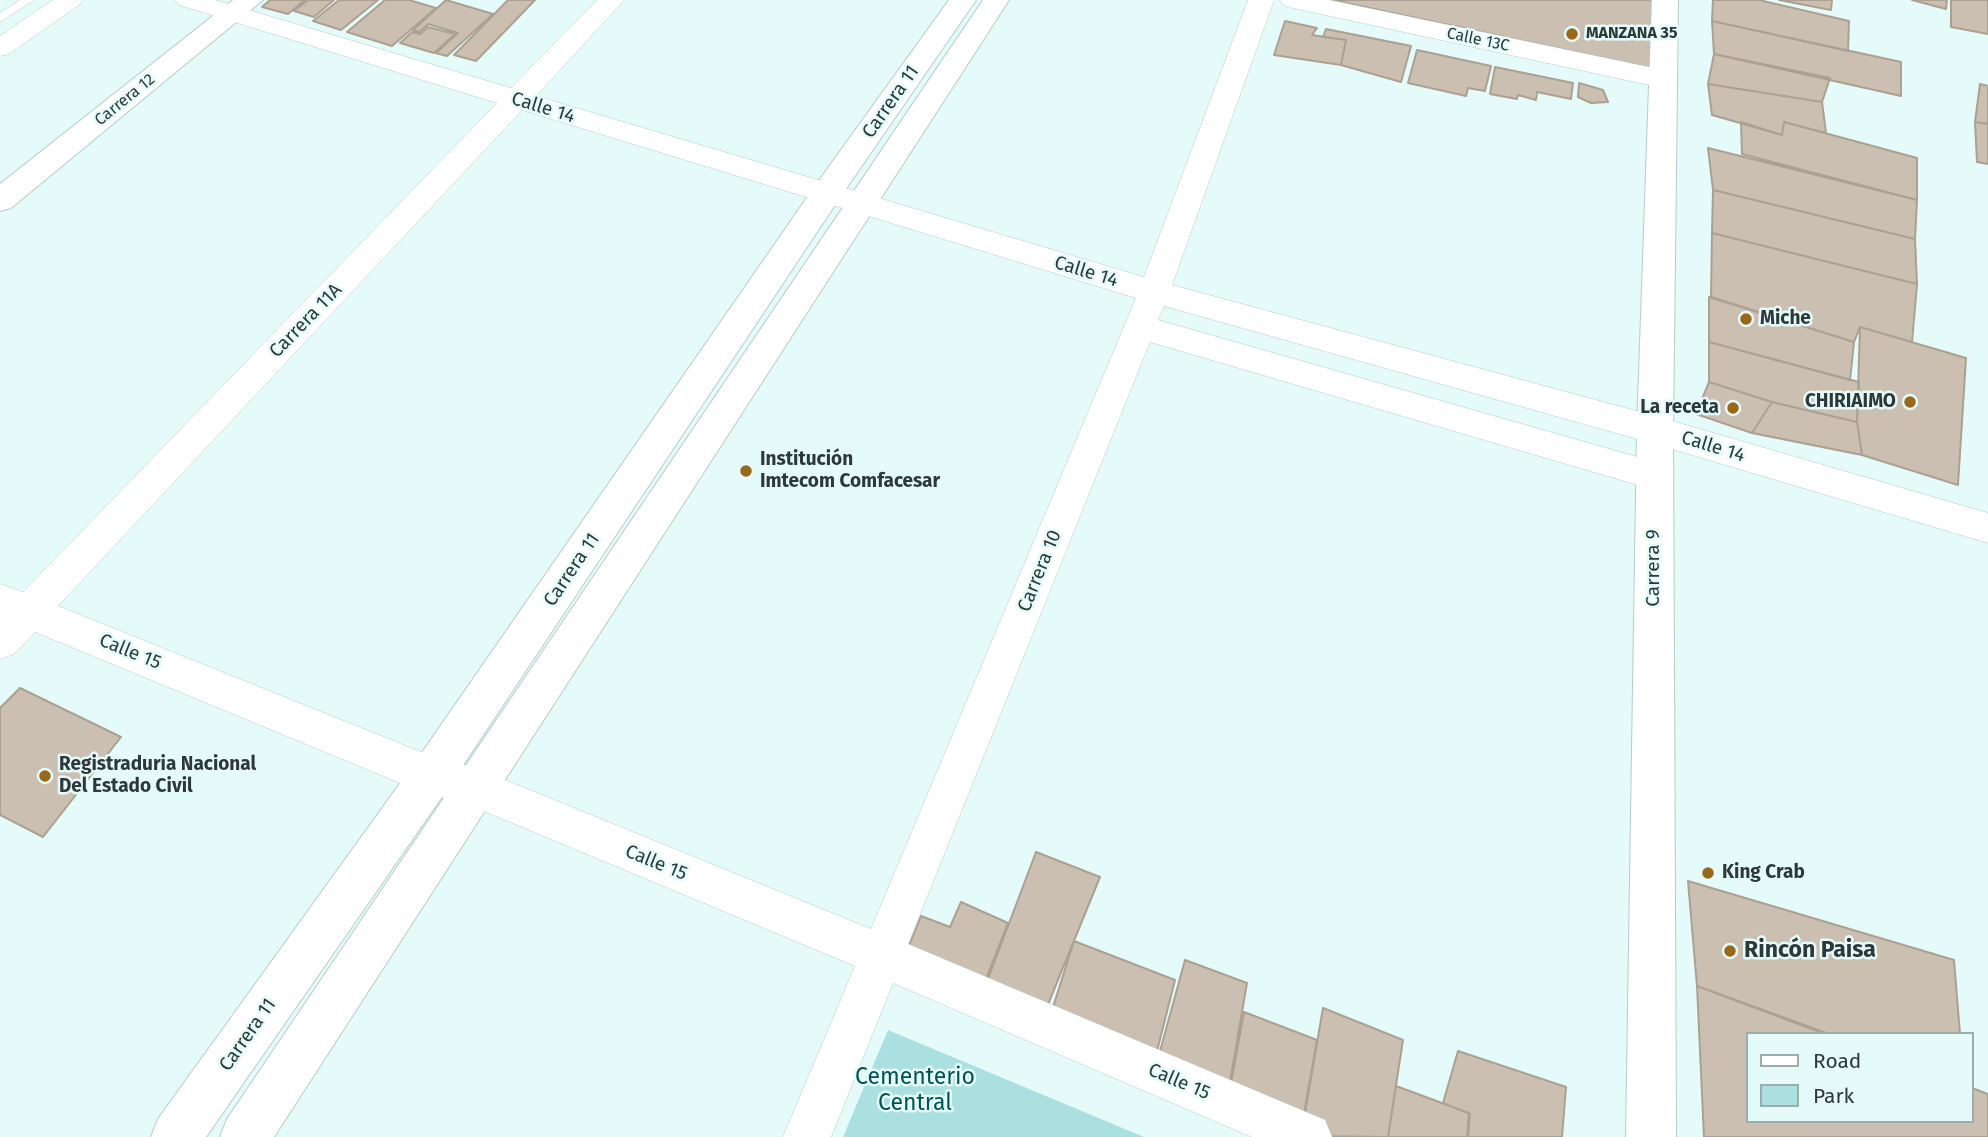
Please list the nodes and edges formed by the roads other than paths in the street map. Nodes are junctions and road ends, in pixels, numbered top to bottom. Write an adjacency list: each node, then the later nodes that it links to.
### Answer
1 (28, 0): 10 (lane)
2 (70, 0): 11 (street)
3 (611, 0): 13 (street, Carrera 11A)
4 (963, 0): 15 (main road, Carrera 11)
5 (996, 0): 17 (main road, Carrera 11)
6 (1261, 0): 18 (street, Carrera 10)
7 (1293, 0): 12 (street, Calle 13C)
8 (1665, 0): 12 (main road, Carrera 9)
9 (218, 4): 13 (street, Calle 14); 14 (main road, Carrera 12); 16 (main road, Carrera 12)
10 (0, 18)
11 (0, 48)
12 (1663, 79): 20 (main road, Carrera 9)
13 (518, 100): 15 (street, Calle 14); 25 (street, Carrera 11A)
14 (0, 170)
15 (826, 194): 17 (street, Calle 14); 22 (main road, Carrera 11)
16 (0, 200)
17 (862, 205): 18 (street, Calle 14); 23 (main road, Carrera 11)
18 (1154, 292): 19 (street, Carrera 10); 20 (street, Calle 14)
19 (1139, 327): 21 (street); 29 (street, Carrera 10)
20 (1655, 430): 21 (main road, Carrera 9); 24 (street, Calle 14)
21 (1655, 476): 34 (main road, Carrera 9)
22 (620, 500): 23 (main road); 27 (main road, Carrera 11)
23 (658, 514): 28 (main road, Carrera 11)
24 (1988, 528)
25 (15, 605): 26 (street, Carrera 11A); 27 (street, Calle 15)
26 (0, 642)
27 (431, 776): 28 (street, Calle 15); 30 (main road, Carrera 11)
28 (476, 788): 29 (street, Calle 15); 31 (main road, Carrera 11)
29 (883, 956): 32 (street, Carrera 10); 33 (street, Calle 15)
30 (176, 1137)
31 (245, 1137)
32 (807, 1137)
33 (1308, 1137)
34 (1651, 1137)

